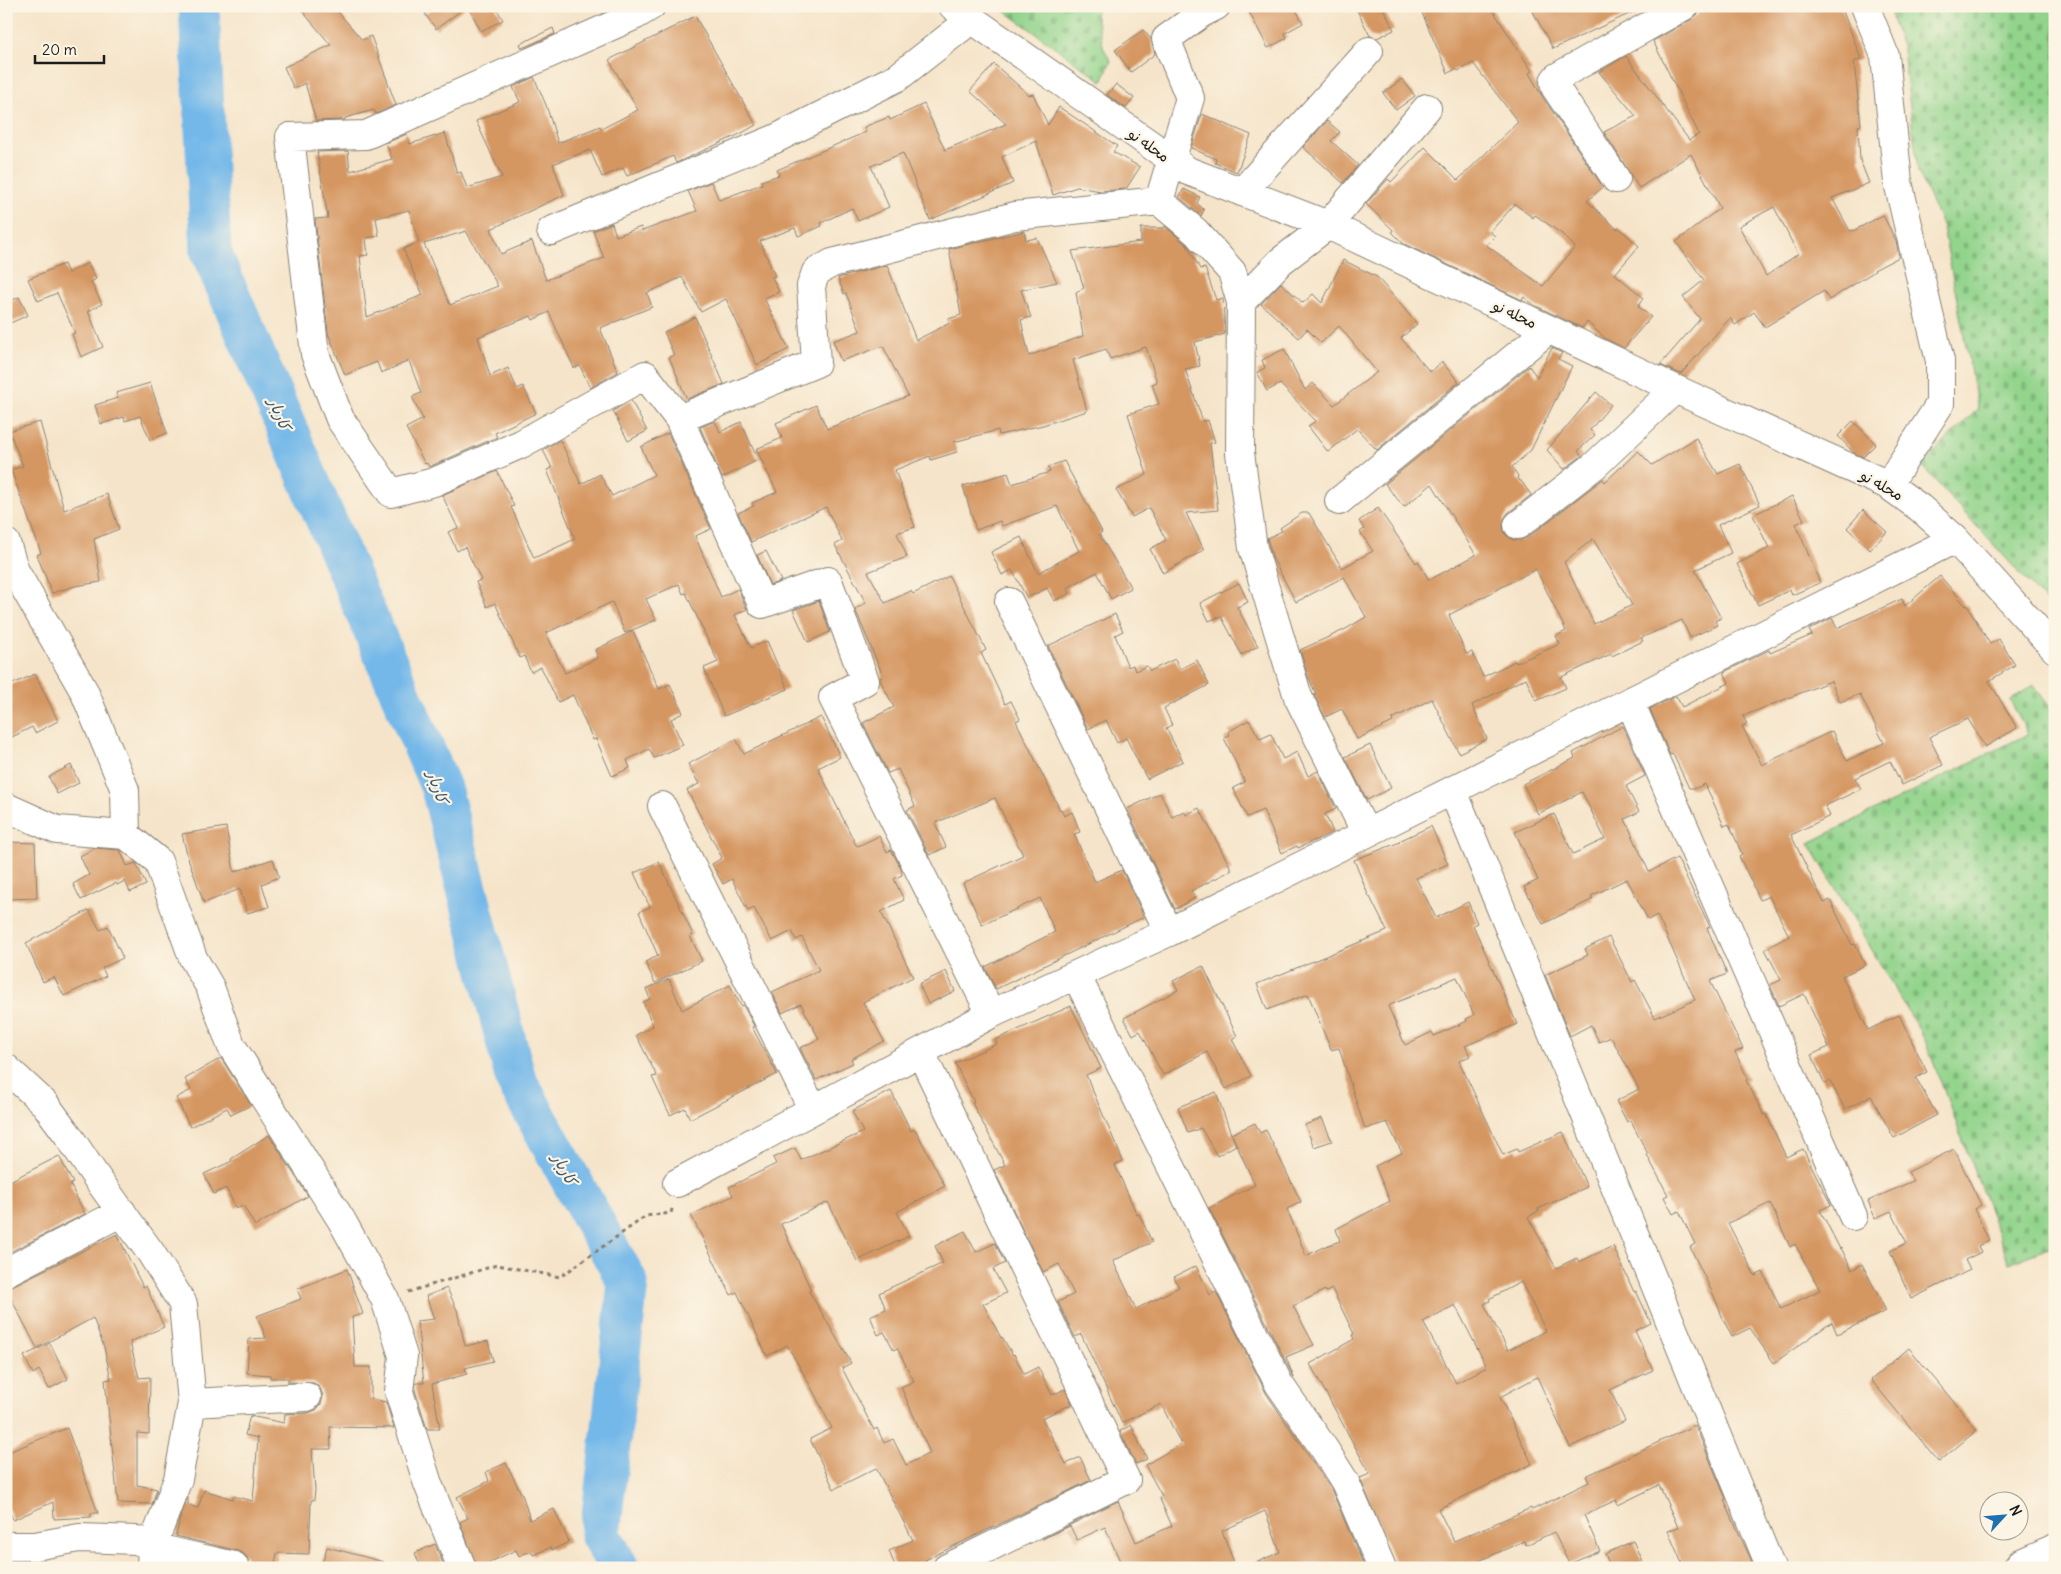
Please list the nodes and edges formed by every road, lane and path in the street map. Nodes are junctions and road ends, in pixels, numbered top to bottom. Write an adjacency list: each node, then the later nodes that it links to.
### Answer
1 (651, 6): 17 (street)
2 (1216, 6): 8 (street)
3 (1684, 6): 9 (street)
4 (1865, 6): 18 (street)
5 (963, 13): 8 (street, محله نو); 13 (street)
6 (1369, 50): 10 (street)
7 (1427, 108): 12 (street)
8 (1171, 161): 10 (street, محله نو); 11 (street)
9 (1616, 179)
10 (1242, 192): 12 (street, محله نو)
11 (1159, 201): 14 (street); 17 (street)
12 (1328, 225): 14 (street); 15 (street, محله نو)
13 (551, 231)
14 (1240, 302): 29 (street)
15 (1548, 330): 16 (street, محله نو); 19 (street)
16 (1675, 389): 18 (street, محله نو); 20 (street)
17 (679, 419): 33 (street)
18 (1888, 485): 21 (street, محله نو)
19 (1339, 501)
20 (1518, 525)
21 (1955, 539): 24 (street, محله نو); 25 (street)
22 (6, 543): 30 (street)
23 (1010, 602): 31 (street)
24 (2055, 649)
25 (1630, 702): 26 (street); 40 (street)
26 (1453, 792): 29 (street); 52 (street)
27 (662, 806): 36 (street)
28 (6, 807): 30 (street)
29 (1366, 833): 31 (street)
30 (126, 835): 42 (street)
31 (1169, 932): 32 (street)
32 (1076, 975): 33 (street); 51 (street)
33 (991, 1014): 34 (street)
34 (921, 1053): 36 (street); 50 (street)
35 (6, 1068): 38 (street)
36 (813, 1110): 37 (street)
37 (677, 1183)
38 (122, 1212): 41 (street); 44 (street)
39 (646, 1216): 42 (path)
40 (1853, 1216)
41 (6, 1272)
42 (385, 1300): 49 (street)
43 (307, 1397): 44 (street)
44 (192, 1403): 47 (street)
45 (6, 1546): 47 (street)
46 (2055, 1548): 53 (street)
47 (151, 1558): 48 (street)
48 (234, 1566)
49 (462, 1568)
50 (947, 1568)
51 (1382, 1568)
52 (1771, 1568)
53 (2017, 1568)

